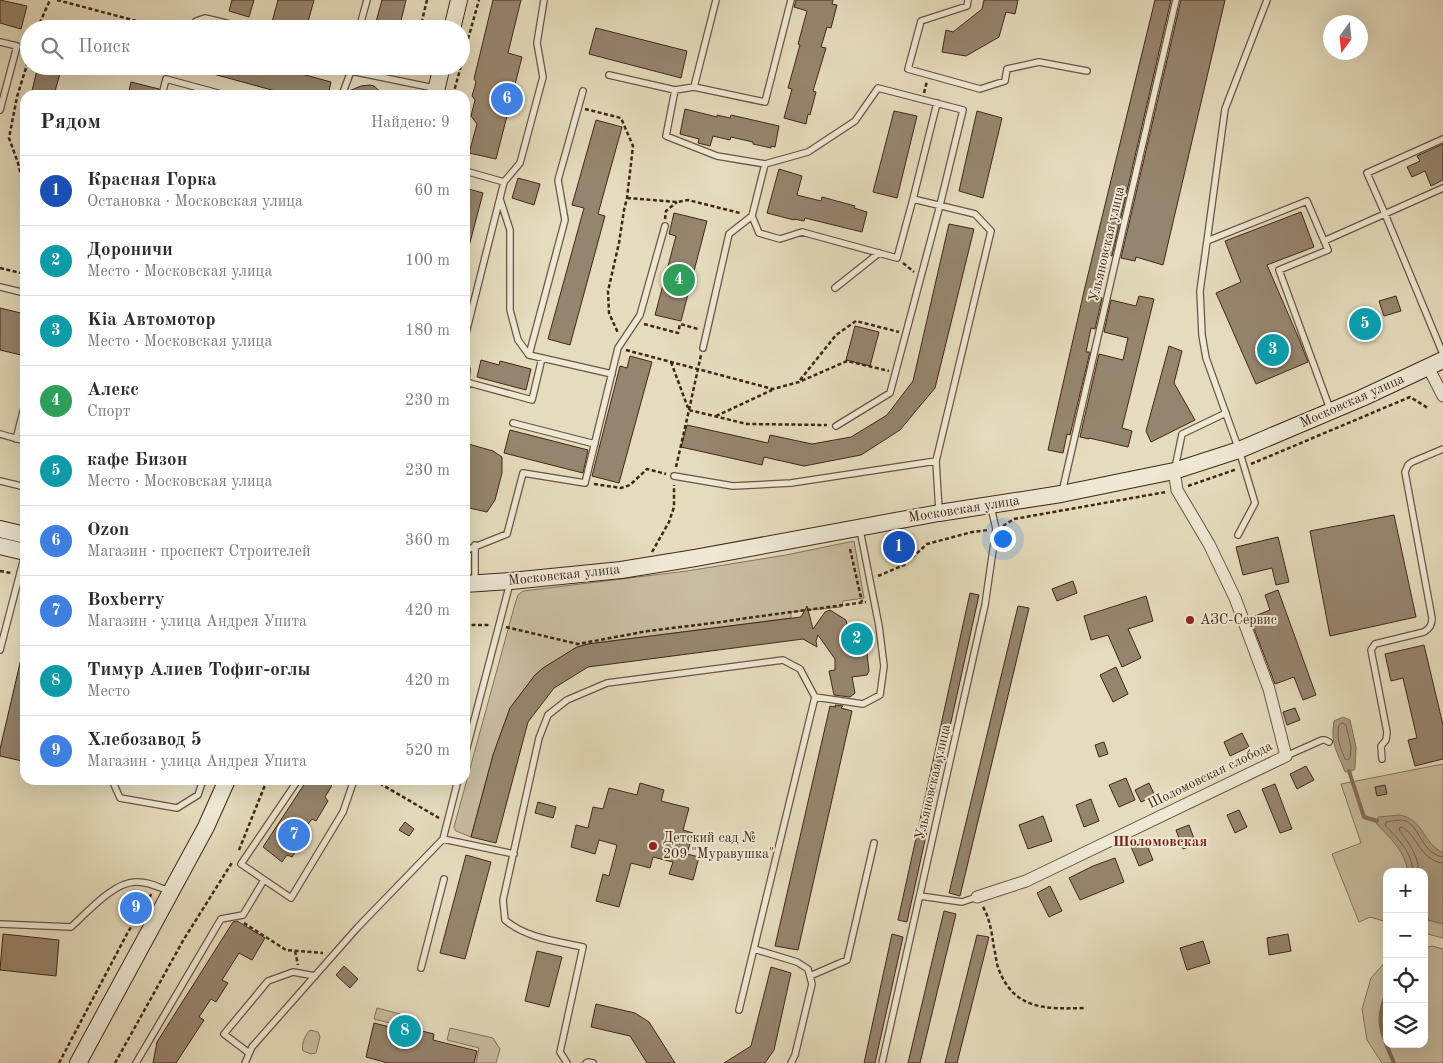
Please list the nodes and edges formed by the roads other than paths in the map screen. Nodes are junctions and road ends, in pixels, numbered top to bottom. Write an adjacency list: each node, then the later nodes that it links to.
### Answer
1 (367, 0): 11 (lane)
2 (459, 0): 12 (main road)
3 (544, 0): 32 (lane)
4 (716, 0): 19 (lane)
5 (791, 0): 19 (lane)
6 (968, 0): 14 (lane)
7 (1176, 0): 71 (lane, Ульяновская улица)
8 (1267, 0): 40 (lane)
9 (200, 20): 10 (lane)
10 (213, 20)
11 (361, 20)
12 (454, 20)
13 (0, 42): 28 (lane)
14 (1087, 72)
15 (349, 75): 22 (lane)
16 (373, 75): 23 (lane)
17 (440, 75): 24 (main road)
18 (609, 75): 25 (lane)
19 (694, 87): 25 (lane)
20 (163, 90): 21 (lane)
21 (207, 90)
22 (344, 90)
23 (428, 90)
24 (436, 90)
25 (675, 90): 30 (lane)
26 (583, 91): 49 (lane)
27 (937, 103): 30 (lane); 35 (lane); 36 (lane)
28 (0, 110)
29 (1443, 139): 37 (lane)
30 (765, 164): 38 (lane)
31 (470, 172): 32 (lane)
32 (504, 182): 34 (lane)
33 (1443, 188): 37 (lane)
34 (500, 199): 46 (lane); 49 (lane)
35 (913, 199): 36 (lane); 42 (lane)
36 (940, 205): 59 (lane); 66 (lane)
37 (1385, 214): 41 (lane); 48 (lane)
38 (752, 216): 42 (lane); 47 (lane)
39 (665, 226): 52 (lane)
40 (1207, 241): 41 (lane); 56 (lane)
41 (1324, 241): 55 (lane)
42 (879, 253): 44 (lane)
43 (0, 287): 45 (lane)
44 (835, 288)
45 (20, 293)
46 (470, 317)
47 (703, 348)
48 (1443, 354)
49 (529, 355): 50 (lane)
50 (542, 358): 52 (lane); 53 (lane)
51 (1436, 364): 54 (street); 55 (main road, Московская улица)
52 (612, 374): 63 (lane)
53 (470, 383)
54 (1443, 396)
55 (1331, 411): 64 (main road, Московская улица)
56 (1226, 414): 64 (lane); 67 (lane)
57 (20, 423): 61 (lane)
58 (513, 423): 63 (lane)
59 (836, 426)
60 (0, 434): 61 (lane)
61 (16, 439): 62 (lane)
62 (20, 440)
63 (595, 444): 78 (lane)
64 (1239, 450): 67 (main road, Московская улица); 77 (lane)
65 (1443, 450): 90 (lane)
66 (936, 461): 68 (lane); 73 (lane)
67 (1174, 471): 71 (main road, Московская улица); 89 (street, Шоломовская слобода)
68 (674, 476)
69 (0, 481): 70 (lane)
70 (20, 486)
71 (1061, 494): 72 (main road, Московская улица)
72 (991, 505): 73 (main road, Московская улица); 103 (lane, Ульяновская улица)
73 (939, 513): 74 (main road, Московская улица)
74 (860, 527): 83 (main road, Московская улица); 86 (lane)
75 (0, 530): 76 (main road)
76 (20, 534)
77 (1238, 535)
78 (475, 545): 80 (lane); 84 (lane)
79 (0, 546): 81 (main road)
80 (470, 547)
81 (20, 551)
82 (20, 572): 85 (lane)
83 (511, 581): 84 (main road, Московская улица); 87 (lane)
84 (470, 584)
85 (0, 650)
86 (815, 697): 99 (lane); 106 (lane)
87 (470, 736)
88 (1330, 742): 89 (lane)
89 (1286, 756): 104 (street, Шоломовская слобода)
90 (1382, 759)
91 (114, 785): 92 (lane)
92 (201, 785)
93 (225, 785): 102 (main road)
94 (295, 785): 101 (lane)
95 (352, 785): 101 (lane)
96 (457, 785): 97 (lane)
97 (443, 840): 99 (lane); 108 (lane)
98 (874, 843): 109 (lane)
99 (514, 854): 115 (lane)
100 (444, 879): 107 (lane)
101 (264, 880): 113 (lane)
102 (164, 889): 105 (lane); 112 (main road)
103 (920, 896): 104 (lane); 119 (lane, Ульяновская улица)
104 (977, 898)
105 (0, 924)
106 (754, 949): 109 (lane); 110 (lane)
107 (421, 968)
108 (315, 976): 111 (lane); 111 (lane)
109 (810, 976): 118 (lane)
110 (739, 1010)
111 (250, 1053): 114 (lane)
112 (78, 1063)
113 (136, 1063)
114 (245, 1063)
115 (567, 1063)
116 (586, 1063): 117 (lane)
117 (593, 1063)
118 (792, 1063)
119 (882, 1063)

